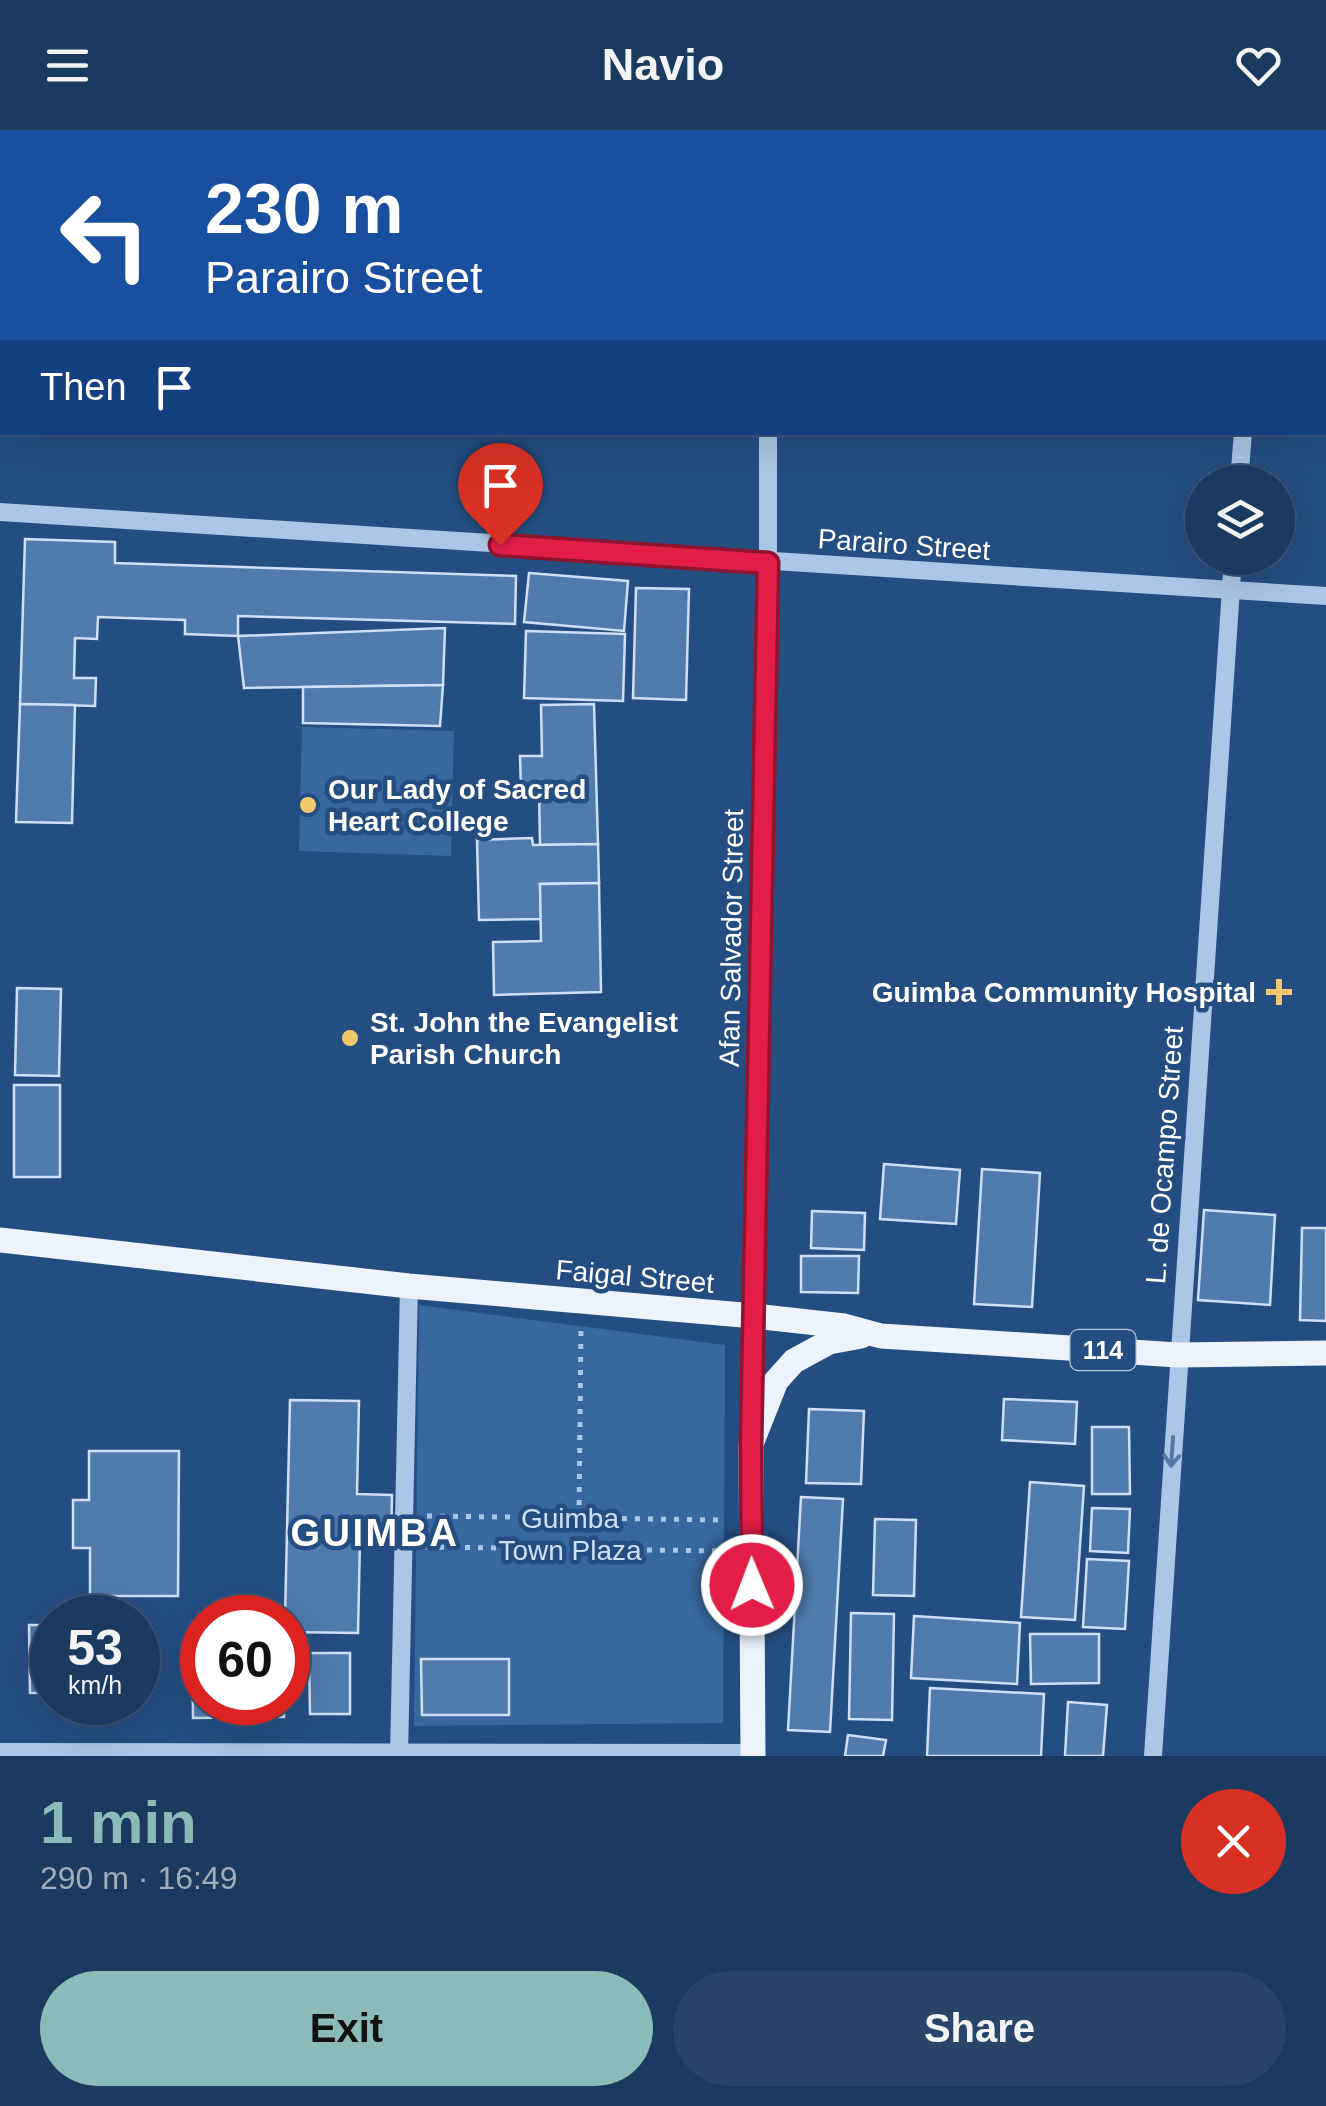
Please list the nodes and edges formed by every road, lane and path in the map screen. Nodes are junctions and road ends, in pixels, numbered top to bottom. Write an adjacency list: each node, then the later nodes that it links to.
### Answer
1 (768, 435): 5 (street, Afan Salvador Street)
2 (1242, 435): 3 (street)
3 (1240, 465)
4 (0, 512): 5 (street, Parairo Street)
5 (768, 563): 7 (street, Parairo Street); 12 (street, Afan Salvador Street)
6 (1232, 575): 7 (street, L. de Ocampo Street)
7 (1230, 592): 8 (street, Parairo Street); 15 (street, L. de Ocampo Street)
8 (1326, 596)
9 (0, 1240): 10 (main road, Faigal Street)
10 (409, 1286): 11 (main road, Faigal Street); 17 (street)
11 (581, 1301): 12 (main road, Faigal Street); 18 (path)
12 (754, 1316): 13 (main road, Faigal Street); 16 (street, Afan Salvador Street)
13 (881, 1336): 15 (main road, Faigal Street / 114); 16 (main road, Afan Salvador Street / 114)
14 (1326, 1353): 15 (main road, Faigal Street / 114)
15 (1178, 1355): 25 (street, L. de Ocampo Street, one-way to 25)
16 (751, 1444): 19 (main road, Afan Salvador Street / 114)
17 (404, 1516): 18 (path); 20 (street)
18 (579, 1518): 19 (path)
19 (751, 1520): 21 (main road, Afan Salvador Street / 114)
20 (403, 1546): 21 (path); 24 (street)
21 (752, 1551): 23 (main road, Afan Salvador Street / 114)
22 (0, 1752): 24 (street)
23 (753, 1754): 24 (street)
24 (398, 1755)
25 (1153, 1756)

